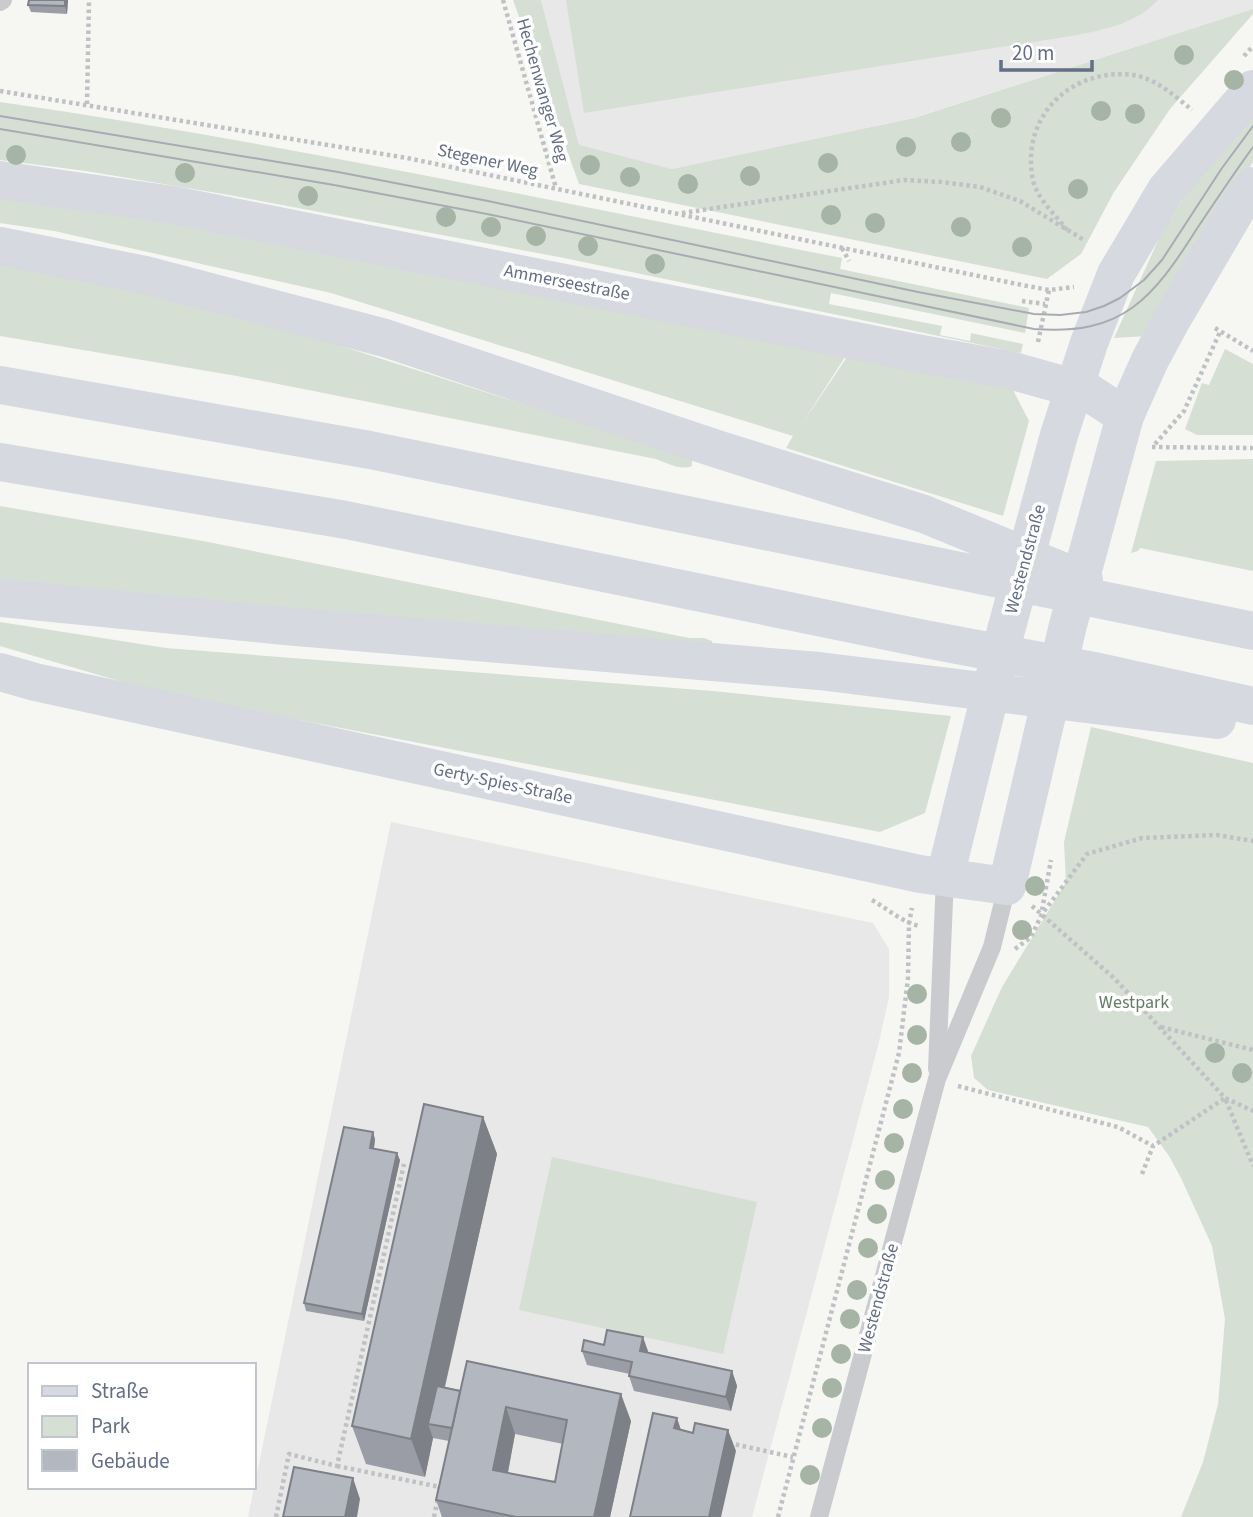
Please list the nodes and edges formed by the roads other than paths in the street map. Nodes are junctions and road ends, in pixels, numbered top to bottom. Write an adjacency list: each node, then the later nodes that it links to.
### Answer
1 (1253, 89): 6 (main road, Westendstraße)
2 (0, 180): 6 (main road, Ammerseestraße)
3 (1253, 186): 7 (main road, Westendstraße)
4 (0, 246): 10 (main road)
5 (0, 384): 10 (main road)
6 (1075, 388): 7 (main road, Ammerseestraße); 15 (main road, Westendstraße)
7 (1131, 437): 16 (main road, Westendstraße)
8 (0, 461): 13 (main road)
9 (0, 598): 14 (main road)
10 (1167, 614): 11 (main road)
11 (1253, 631)
12 (0, 672): 15 (main road, Gerty-Spies-Straße)
13 (1253, 706)
14 (1253, 725)
15 (944, 877): 16 (main road, Gerty-Spies-Straße); 17 (lane, Westendstraße)
16 (1007, 886): 17 (lane, Westendstraße)
17 (937, 1079): 18 (lane, Westendstraße)
18 (820, 1517)

